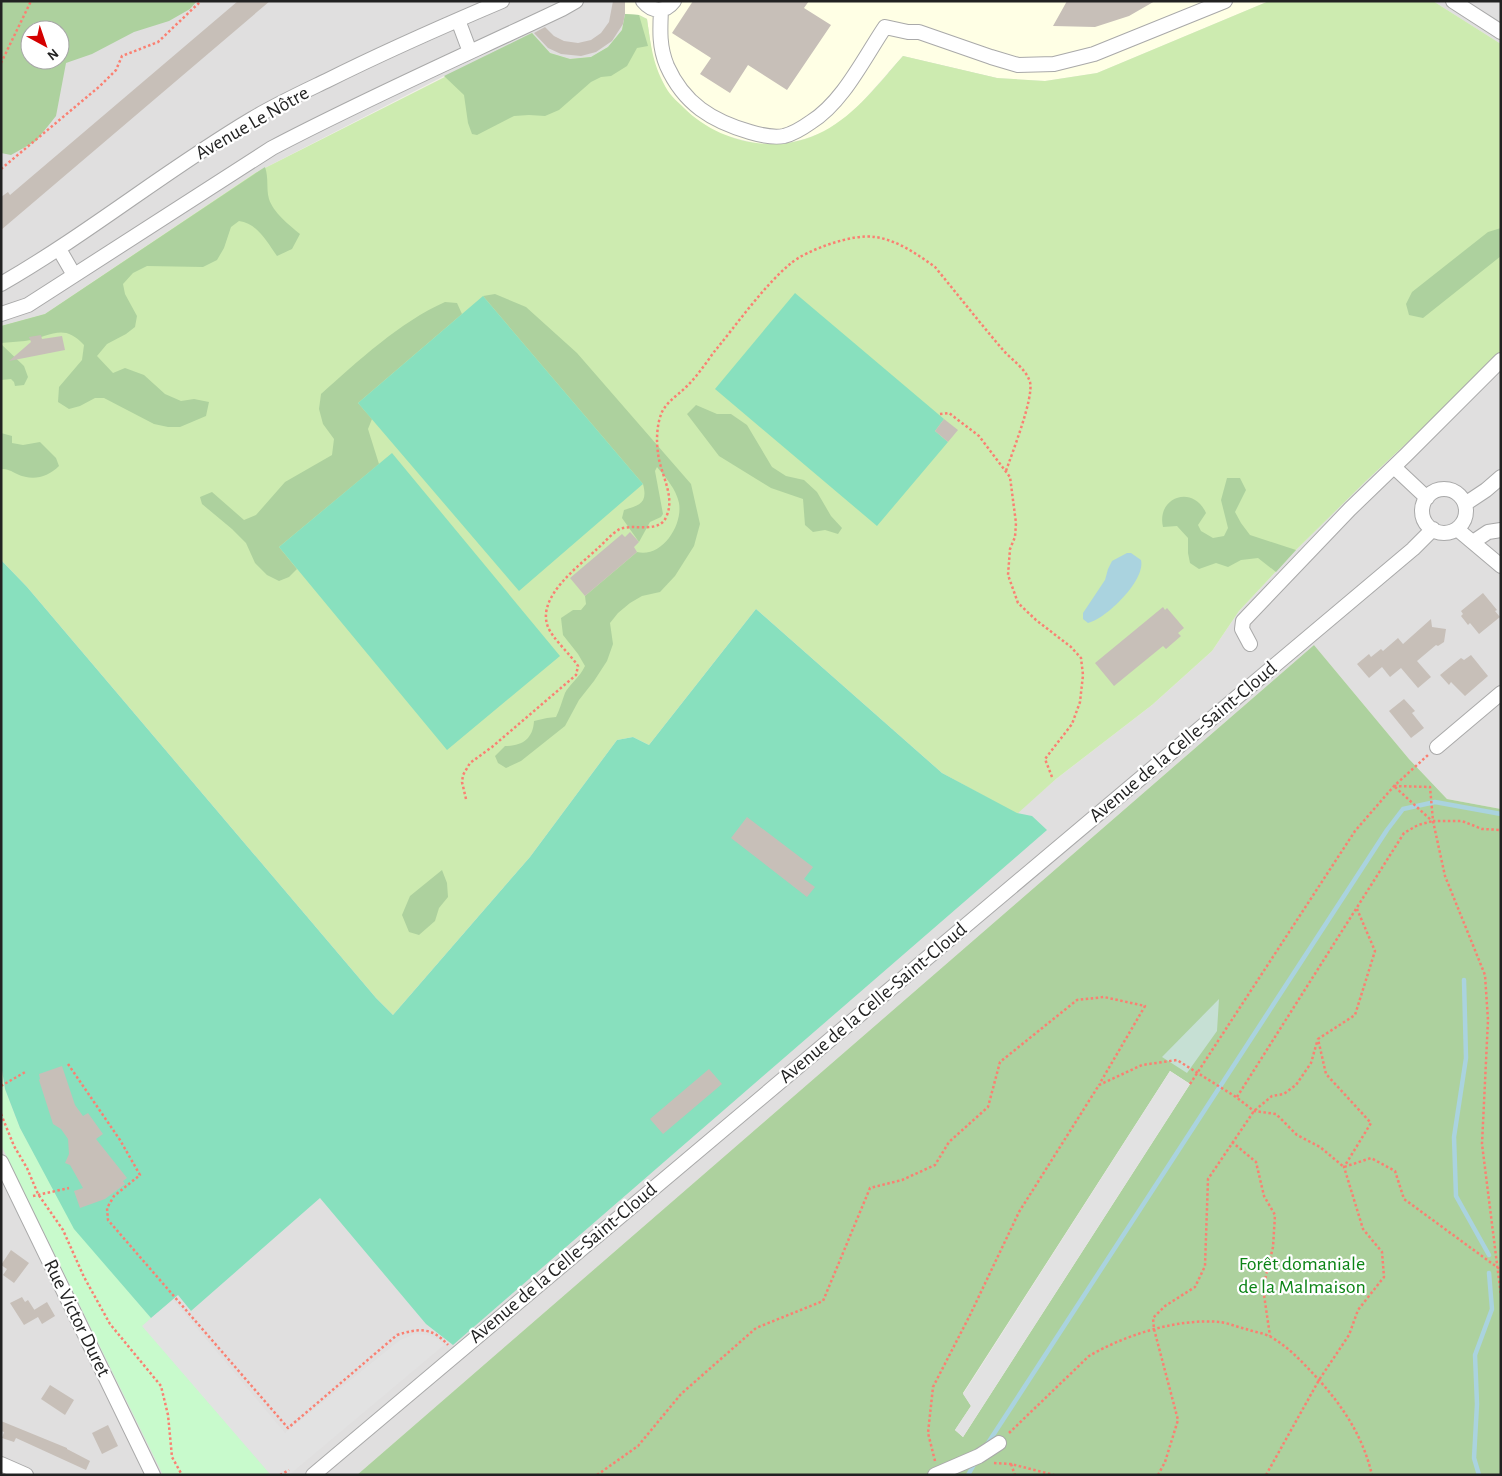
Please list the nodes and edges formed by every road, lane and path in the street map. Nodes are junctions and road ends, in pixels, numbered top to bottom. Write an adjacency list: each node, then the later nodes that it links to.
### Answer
1 (31, 1): 13 (path)
2 (201, 1): 14 (path)
3 (502, 1): 10 (street, Avenue Le Nôtre)
4 (576, 1): 12 (street, Avenue Le Nôtre)
5 (643, 1): 9 (street)
6 (674, 1): 9 (street)
7 (1225, 1): 9 (street)
8 (1453, 1): 11 (street)
9 (660, 10)
10 (458, 20): 12 (street); 15 (street, Avenue Le Nôtre)
11 (1501, 32)
12 (470, 52): 16 (street, Avenue Le Nôtre)
13 (1, 63)
14 (1, 169)
15 (59, 249): 16 (street); 17 (street, Avenue Le Nôtre)
16 (74, 275): 18 (street, Avenue Le Nôtre)
17 (1, 284)
18 (1, 314)
19 (1501, 360): 21 (street)
20 (940, 414): 22 (path)
21 (1394, 467): 24 (street); 31 (street)
22 (1006, 471): 34 (path); 36 (path)
23 (1501, 477): 25 (street)
24 (1427, 498): 25 (street); 27 (street)
25 (1466, 504): 26 (street)
26 (1457, 529): 27 (street); 29 (street)
27 (1433, 530): 62 (street, Avenue de la Celle-Saint-Cloud)
28 (1501, 530): 29 (street)
29 (1473, 542): 30 (street)
30 (1501, 566)
31 (1250, 644)
32 (1501, 693): 33 (street)
33 (1437, 747): 35 (path)
34 (1052, 777)
35 (1394, 786): 37 (path); 37 (path); 43 (path)
36 (466, 799)
37 (1432, 822): 38 (path); 39 (path); 57 (path)
38 (1501, 830)
39 (1357, 909): 40 (path); 47 (path)
40 (1318, 1039): 48 (path); 52 (path)
41 (68, 1064): 62 (path)
42 (27, 1071): 46 (path)
43 (1196, 1072): 44 (path); 45 (path); 47 (path)
44 (1190, 1084)
45 (1099, 1085): 68 (path); 74 (path)
46 (1, 1086)
47 (1236, 1097): 48 (path)
48 (1254, 1111): 50 (path); 52 (path)
49 (1, 1114): 55 (path)
50 (1232, 1142): 60 (path); 61 (path)
51 (1, 1162): 53 (street, Rue Victor Duret)
52 (1344, 1167): 57 (path); 63 (path)
53 (5, 1179): 56 (street, Rue Victor Duret)
54 (69, 1188): 55 (path)
55 (38, 1194): 56 (path); 71 (path)
56 (20, 1200): 70 (street, Rue Victor Duret)
57 (1496, 1268): 58 (path); 59 (path)
58 (1501, 1270)
59 (1501, 1296)
60 (1154, 1329): 61 (path); 64 (path); 77 (path)
61 (1270, 1336): 63 (path)
62 (456, 1354): 73 (street, Avenue de la Celle-Saint-Cloud)
63 (1319, 1380): 78 (path); 79 (path)
64 (999, 1443): 66 (path); 68 (street)
65 (1, 1464): 69 (street)
66 (1011, 1464): 75 (path); 76 (path)
67 (289, 1470): 72 (path)
68 (936, 1474)
69 (26, 1475)
70 (153, 1475)
71 (182, 1475)
72 (280, 1475)
73 (313, 1475)
74 (597, 1475)
75 (1015, 1475)
76 (1054, 1475)
77 (1158, 1475)
78 (1266, 1475)
79 (1372, 1475)

